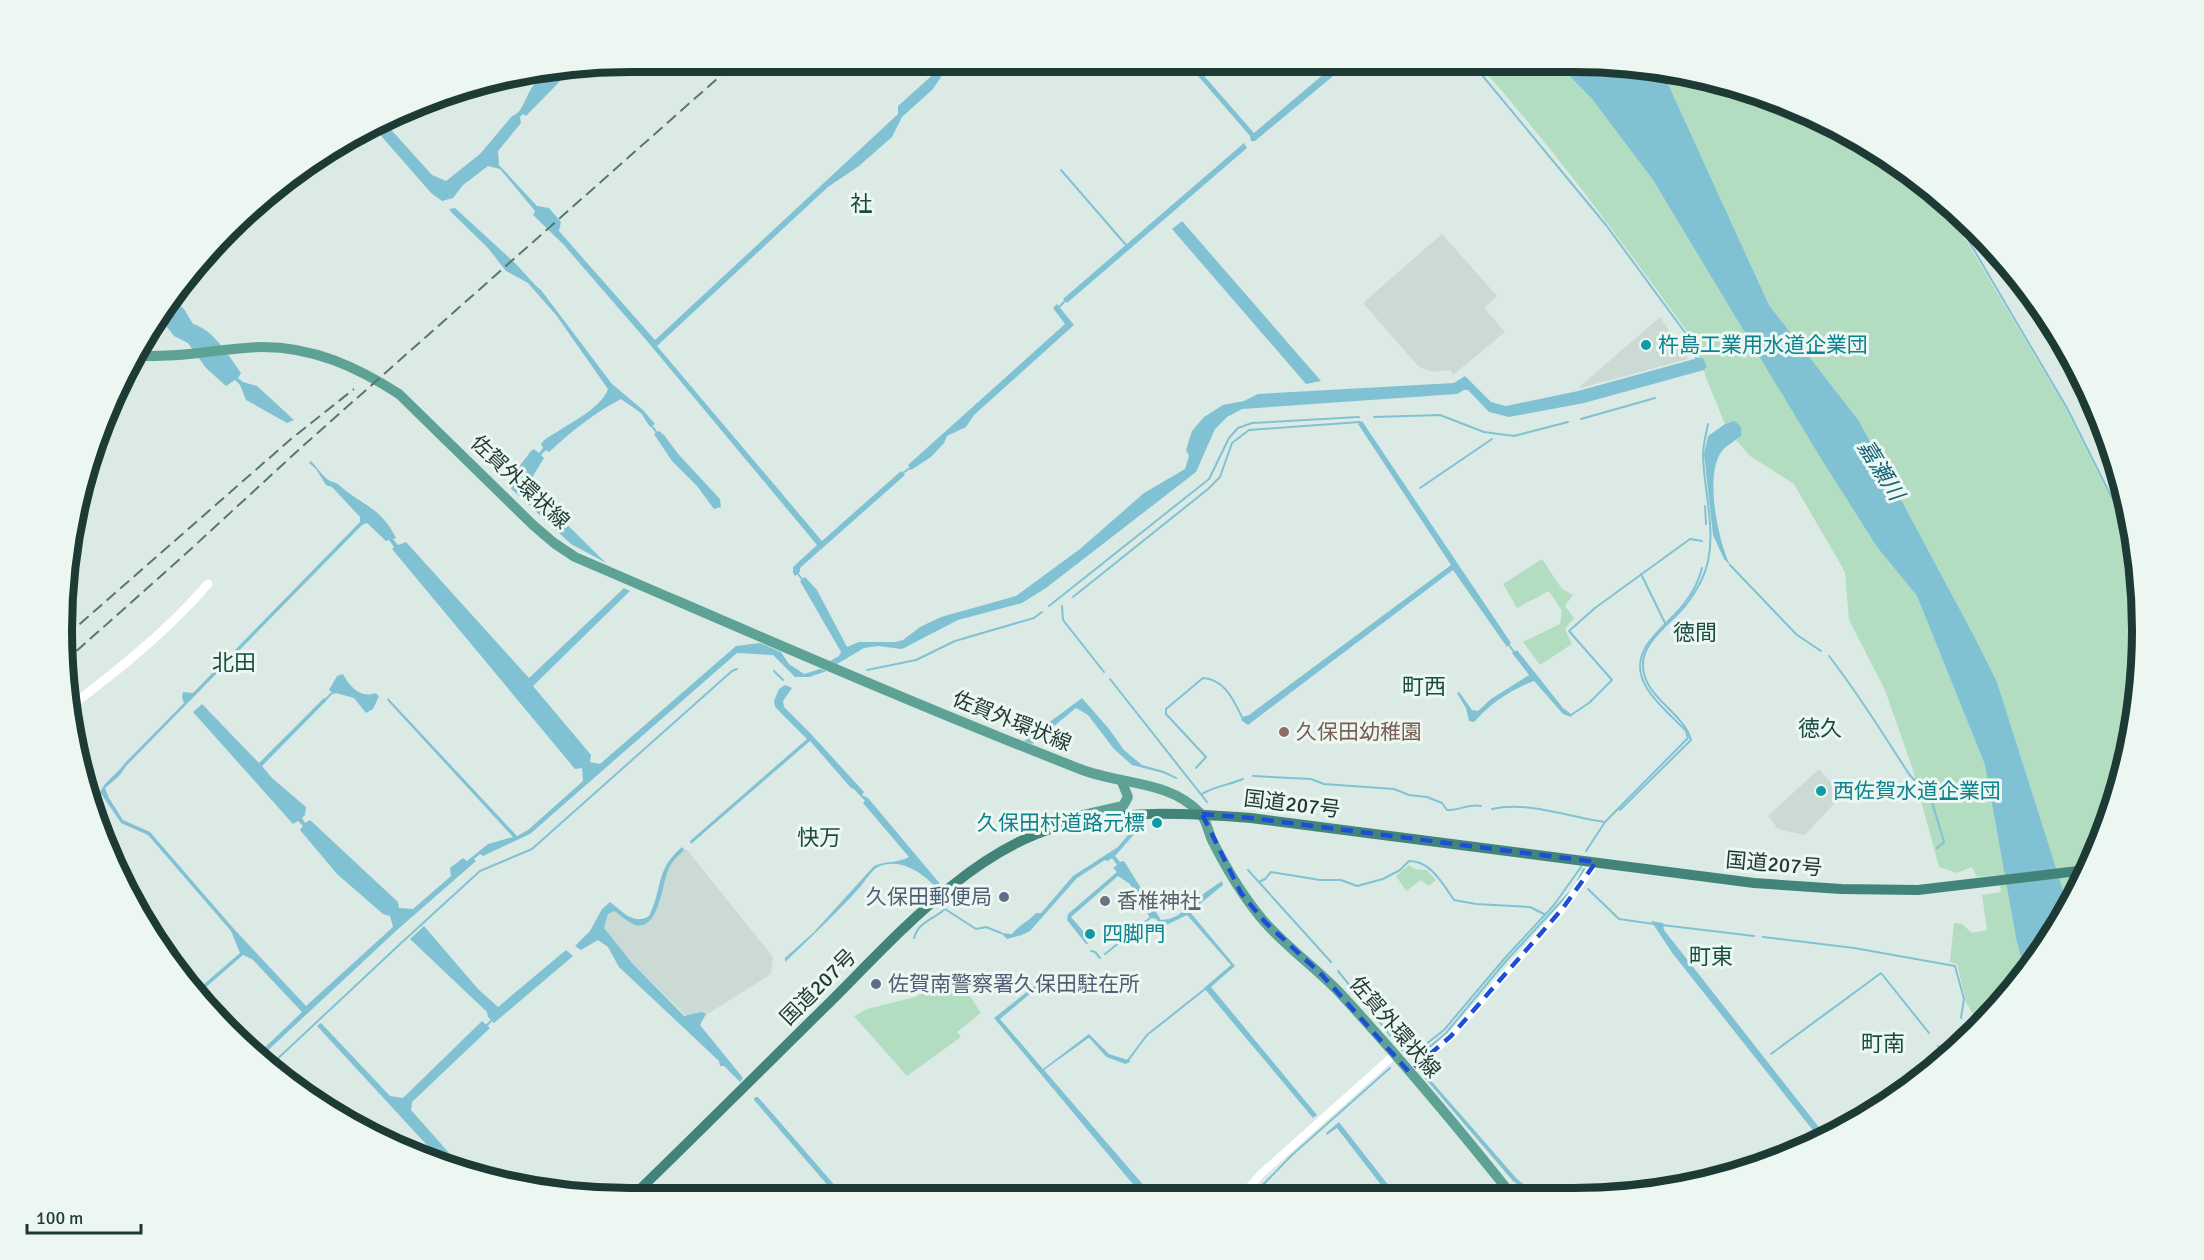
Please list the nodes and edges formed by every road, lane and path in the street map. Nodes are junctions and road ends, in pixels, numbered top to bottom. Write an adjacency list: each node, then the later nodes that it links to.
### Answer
1 (144, 356): 4 (main road, 佐賀外環状線)
2 (208, 584): 3 (main road)
3 (77, 701)
4 (1122, 782): 5 (main road, 佐賀外環状線); 6 (main road)
5 (1202, 814): 6 (highway, 国道207号); 7 (highway, 国道207号); 9 (main road, 佐賀外環状線)
6 (1057, 827): 11 (highway, 国道207号)
7 (1596, 862): 8 (highway, 国道207号); 10 (street)
8 (2077, 871)
9 (1394, 1055): 10 (main road, 佐賀外環状線); 12 (street)
10 (1409, 1072): 13 (main road, 佐賀外環状線)
11 (641, 1188)
12 (1249, 1188)
13 (1506, 1188)

